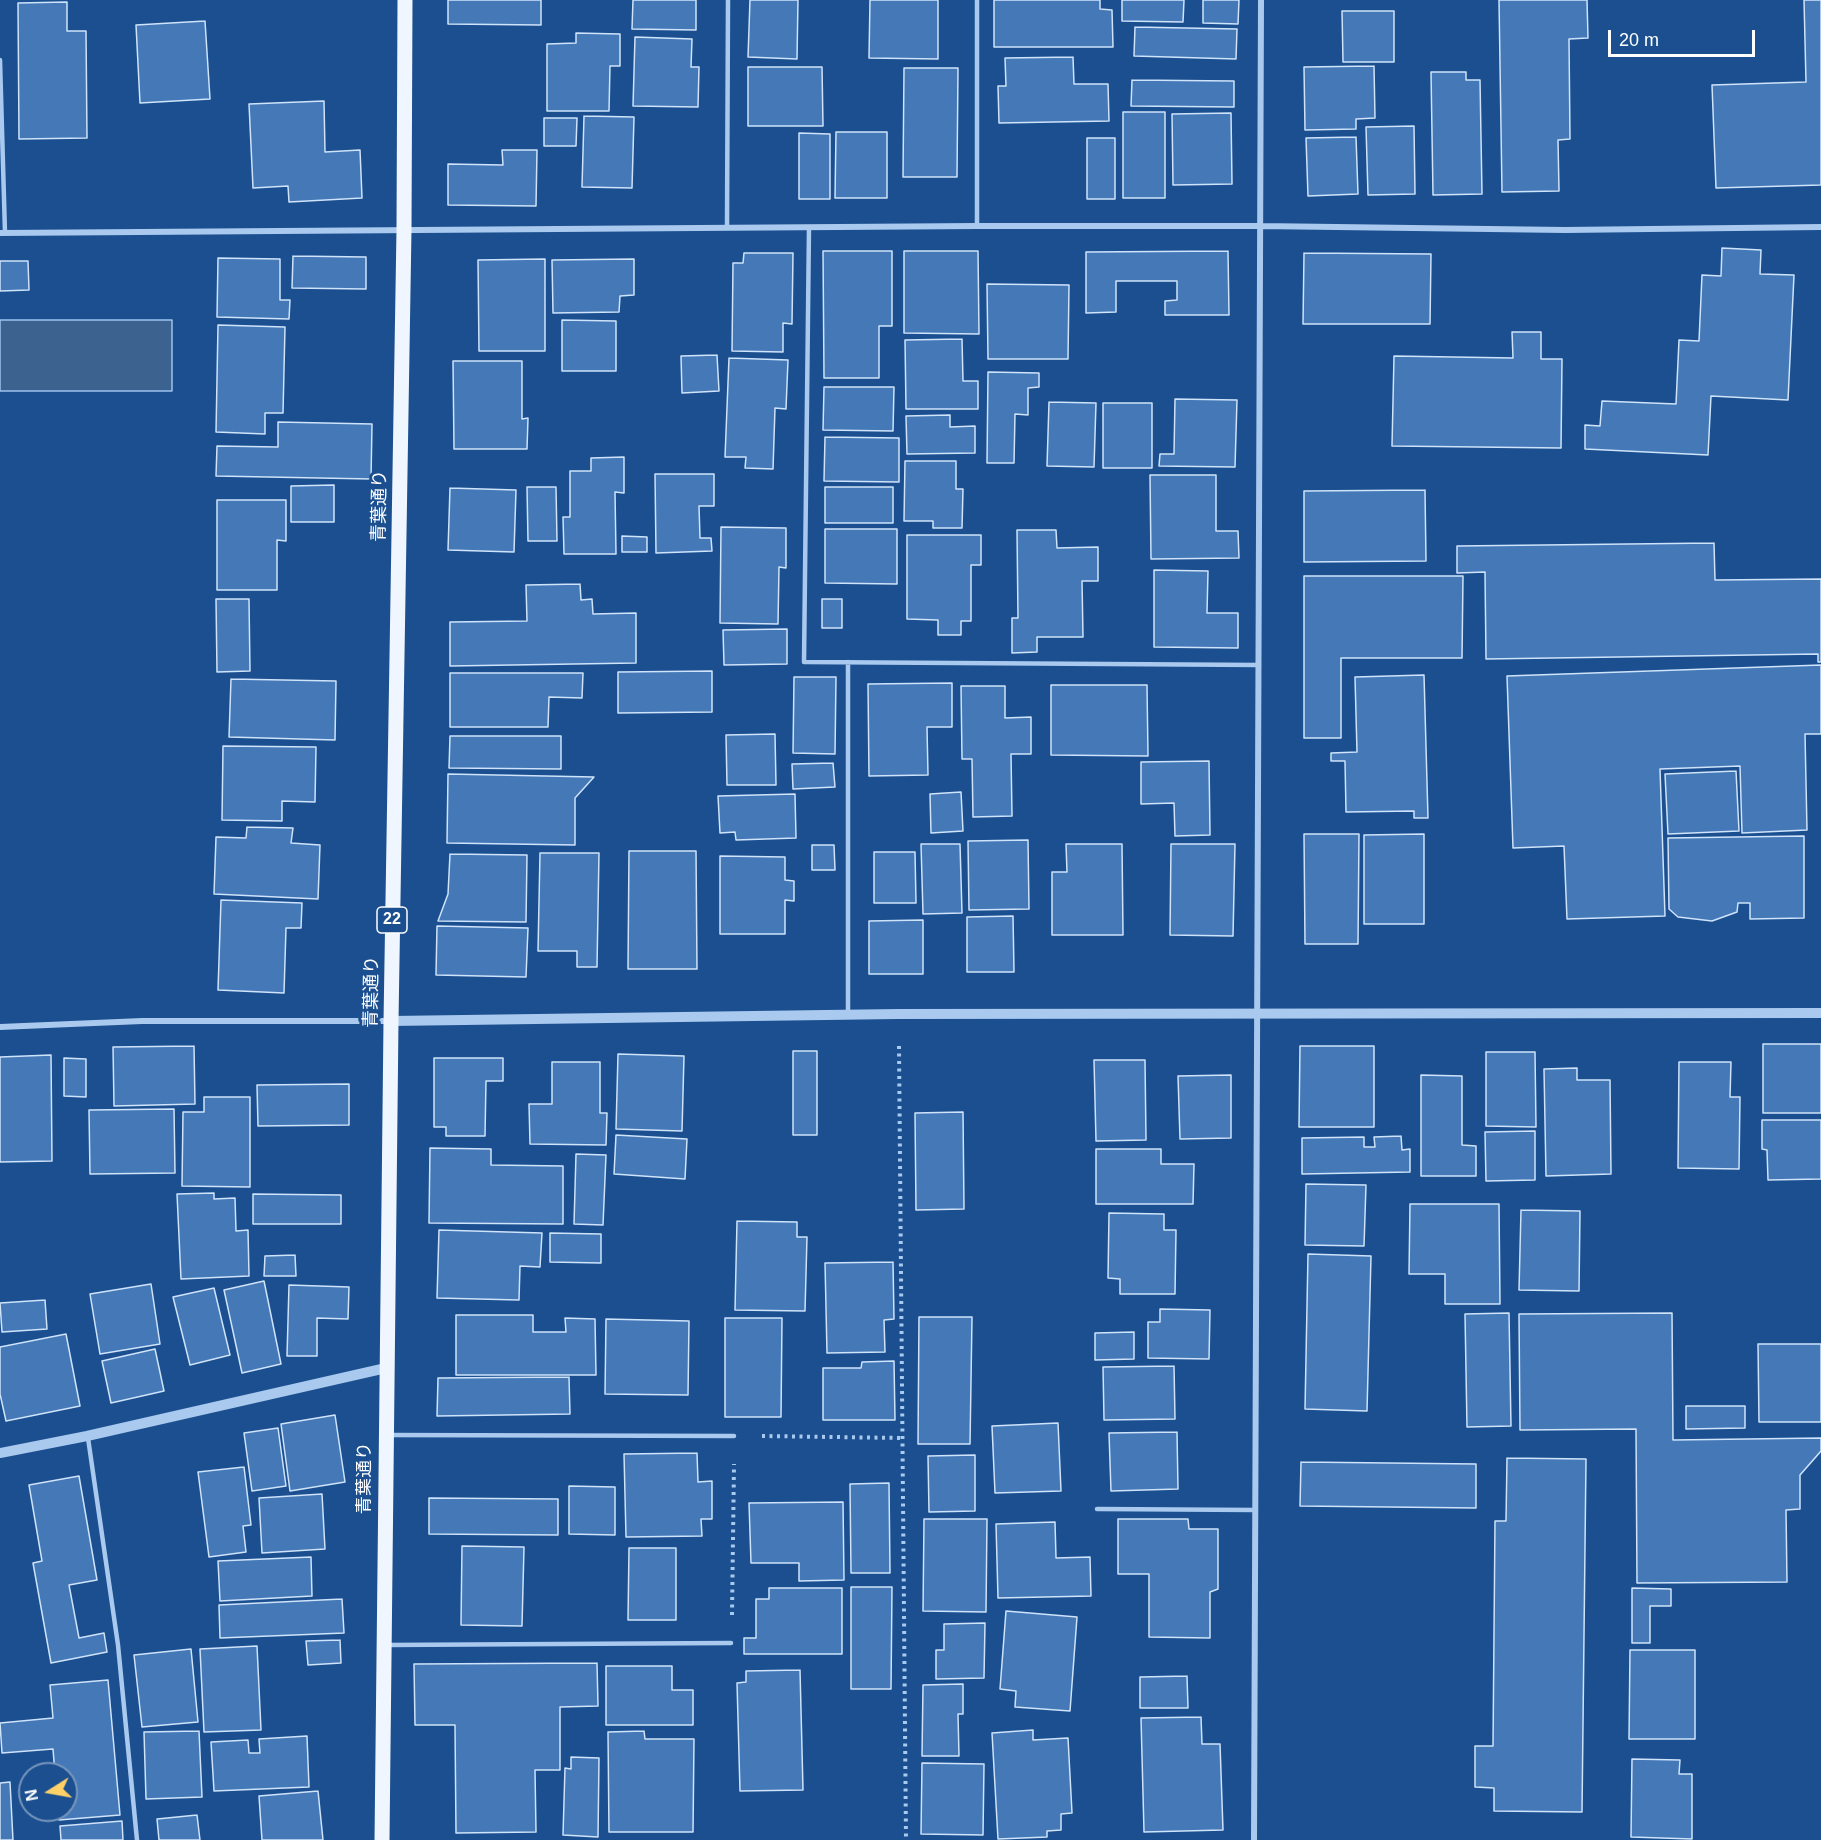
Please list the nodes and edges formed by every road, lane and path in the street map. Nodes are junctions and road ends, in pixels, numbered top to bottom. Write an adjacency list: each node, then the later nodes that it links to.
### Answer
1 (405, 0): 12 (main road, 青葉通り / 22)
2 (728, 0): 11 (lane)
3 (977, 0): 7 (lane)
4 (1261, 0): 8 (street)
5 (0, 60): 6 (lane)
6 (0, 66): 13 (lane)
7 (977, 226): 8 (street); 9 (street)
8 (1260, 226): 10 (street); 15 (street)
9 (809, 227): 11 (street); 14 (lane)
10 (1821, 227)
11 (727, 228): 12 (street)
12 (404, 229): 13 (street); 20 (main road, 青葉通り / 22)
13 (3, 233)
14 (848, 662): 15 (lane); 19 (lane)
15 (1259, 665): 16 (street)
16 (1257, 1012): 17 (street); 18 (street); 29 (street)
17 (1821, 1013)
18 (898, 1014): 19 (street); 26 (path)
19 (848, 1015): 20 (street)
20 (391, 1020): 21 (street); 22 (main road, 青葉通り / 22)
21 (0, 1028)
22 (386, 1368): 23 (main road, 青葉通り / 22); 24 (street)
23 (385, 1435): 25 (lane); 31 (main road, 青葉通り / 22)
24 (87, 1436): 27 (street); 32 (lane)
25 (734, 1436): 26 (path); 30 (path)
26 (902, 1438): 34 (path)
27 (0, 1453)
28 (1097, 1509): 29 (lane)
29 (1255, 1510): 35 (street)
30 (731, 1643): 31 (lane)
31 (383, 1645): 33 (main road, 青葉通り / 22)
32 (137, 1840)
33 (382, 1840)
34 (906, 1840)
35 (1254, 1840)

